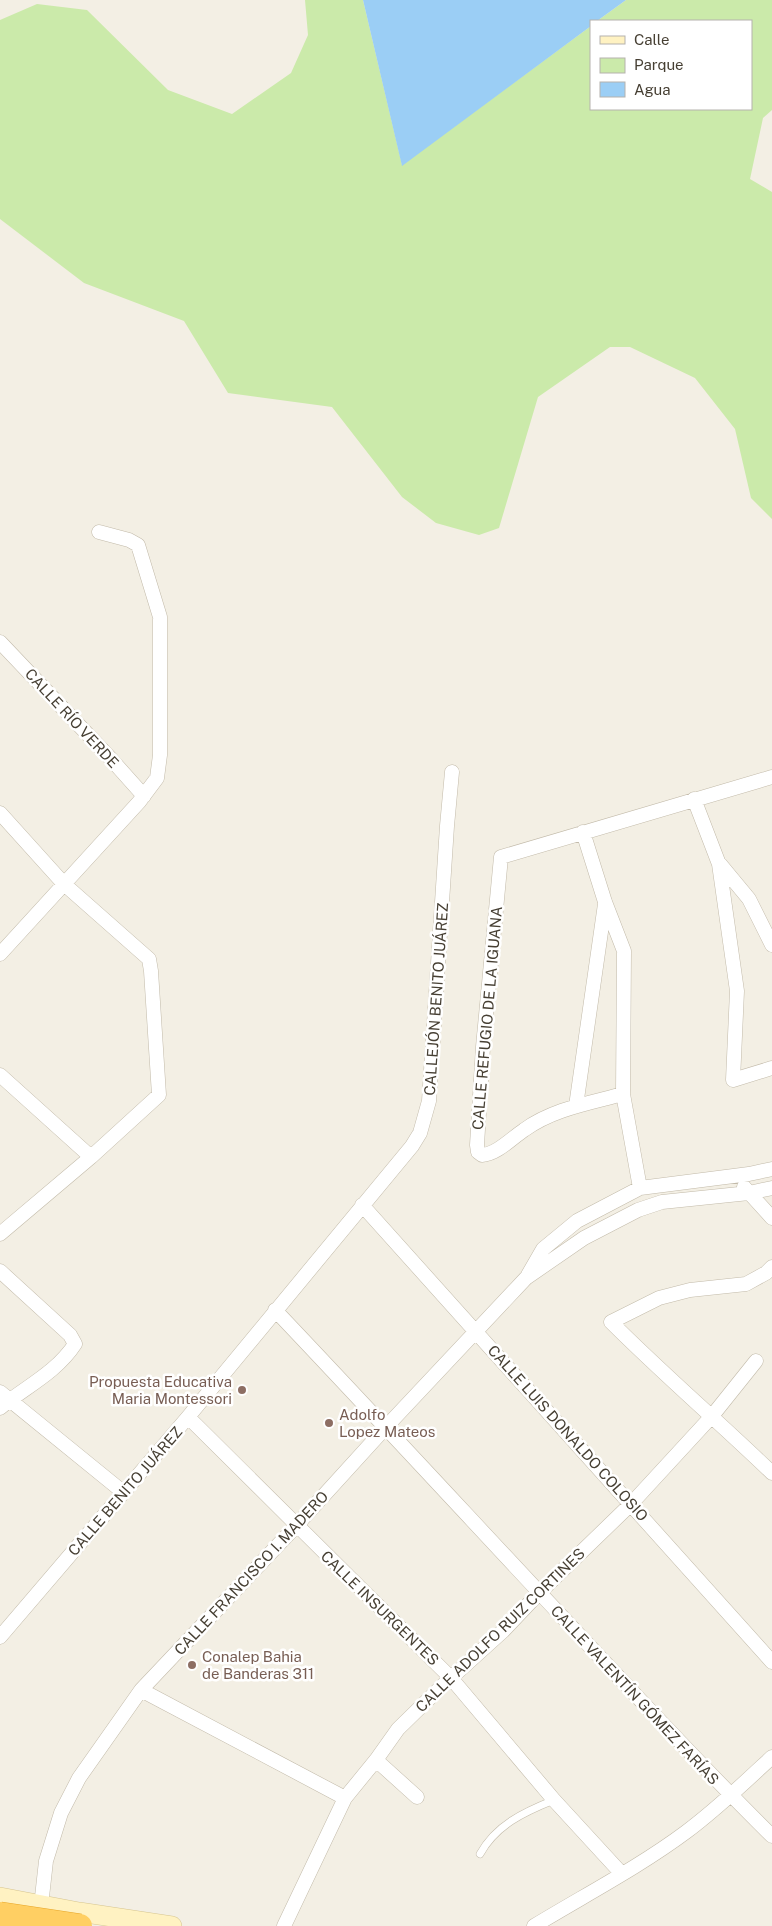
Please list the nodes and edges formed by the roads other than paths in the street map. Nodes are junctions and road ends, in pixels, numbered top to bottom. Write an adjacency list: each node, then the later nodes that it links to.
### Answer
1 (99, 532): 5 (street)
2 (0, 642): 5 (street, CALLE RÍO VERDE)
3 (452, 772): 24 (street, CALLEJÓN BENITO JUÁREZ)
4 (772, 777): 6 (street, CALLE REFUGIO DE LA IGUANA)
5 (144, 796): 10 (street)
6 (694, 799): 8 (street, CALLE REFUGIO DE LA IGUANA); 9 (street)
7 (0, 813): 10 (street)
8 (583, 832): 11 (street); 17 (street, CALLE REFUGIO DE LA IGUANA)
9 (719, 864): 12 (street); 14 (street)
10 (64, 884): 13 (street); 18 (street)
11 (605, 902): 16 (street); 17 (street)
12 (772, 945)
13 (0, 954)
14 (772, 1068)
15 (0, 1075): 18 (street)
16 (623, 1094): 17 (street, CALLE REFUGIO DE LA IGUANA); 21 (street)
17 (576, 1106)
18 (91, 1156): 26 (street)
19 (772, 1169): 20 (street, CALLE FRANCISCO I. MADERO)
20 (734, 1176): 21 (street, CALLE FRANCISCO I. MADERO); 23 (street)
21 (640, 1188): 29 (street, CALLE FRANCISCO I. MADERO)
22 (772, 1188): 23 (street, CALLE FRANCISCO I. MADERO)
23 (749, 1193): 25 (street); 29 (street, CALLE FRANCISCO I. MADERO)
24 (362, 1205): 30 (street, CALLE BENITO JUÁREZ); 31 (street, CALLE LUIS DONALDO COLOSIO)
25 (772, 1218)
26 (0, 1234)
27 (772, 1267): 34 (street)
28 (0, 1271): 33 (street)
29 (526, 1278): 31 (street, CALLE FRANCISCO I. MADERO)
30 (275, 1310): 35 (street, CALLE BENITO JUÁREZ); 36 (street, CALLE VALENTÍN GÓMEZ FARÍAS)
31 (476, 1331): 36 (street, CALLE FRANCISCO I. MADERO); 39 (street, CALLE LUIS DONALDO COLOSIO)
32 (756, 1361): 34 (street, CALLE ADOLFO RUIZ CORTINES)
33 (3, 1400): 38 (street)
34 (712, 1416): 37 (street); 39 (street, CALLE ADOLFO RUIZ CORTINES)
35 (188, 1417): 38 (street, CALLE BENITO JUÁREZ); 40 (street, CALLE INSURGENTES)
36 (386, 1427): 40 (street, CALLE FRANCISCO I. MADERO); 41 (street, CALLE VALENTÍN GÓMEZ FARÍAS)
37 (772, 1473)
38 (123, 1492): 42 (street, CALLE BENITO JUÁREZ)
39 (631, 1504): 41 (street, CALLE ADOLFO RUIZ CORTINES); 43 (street, CALLE LUIS DONALDO COLOSIO)
40 (296, 1526): 44 (street, CALLE INSURGENTES); 45 (street, CALLE FRANCISCO I. MADERO)
41 (539, 1593): 44 (street, CALLE ADOLFO RUIZ CORTINES); 48 (street, CALLE VALENTÍN GÓMEZ FARÍAS)
42 (0, 1637)
43 (772, 1662)
44 (451, 1678): 47 (street, CALLE ADOLFO RUIZ CORTINES); 51 (street, CALLE INSURGENTES)
45 (140, 1690): 50 (street); 56 (street, CALLE FRANCISCO I. MADERO)
46 (772, 1757): 48 (street)
47 (376, 1760): 49 (street); 50 (street, CALLE ADOLFO RUIZ CORTINES)
48 (731, 1796): 52 (street, CALLE VALENTÍN GÓMEZ FARÍAS); 54 (street)
49 (417, 1797)
50 (345, 1798): 60 (street, CALLE ADOLFO RUIZ CORTINES)
51 (554, 1800): 53 (lane); 54 (street, CALLE INSURGENTES)
52 (772, 1836)
53 (480, 1854)
54 (622, 1874): 61 (street)
55 (0, 1898): 56 (main road)
56 (41, 1906): 59 (main road)
57 (0, 1914): 58 (highway, bridge)
58 (80, 1926)
59 (172, 1926)
60 (284, 1926)
61 (534, 1926)

